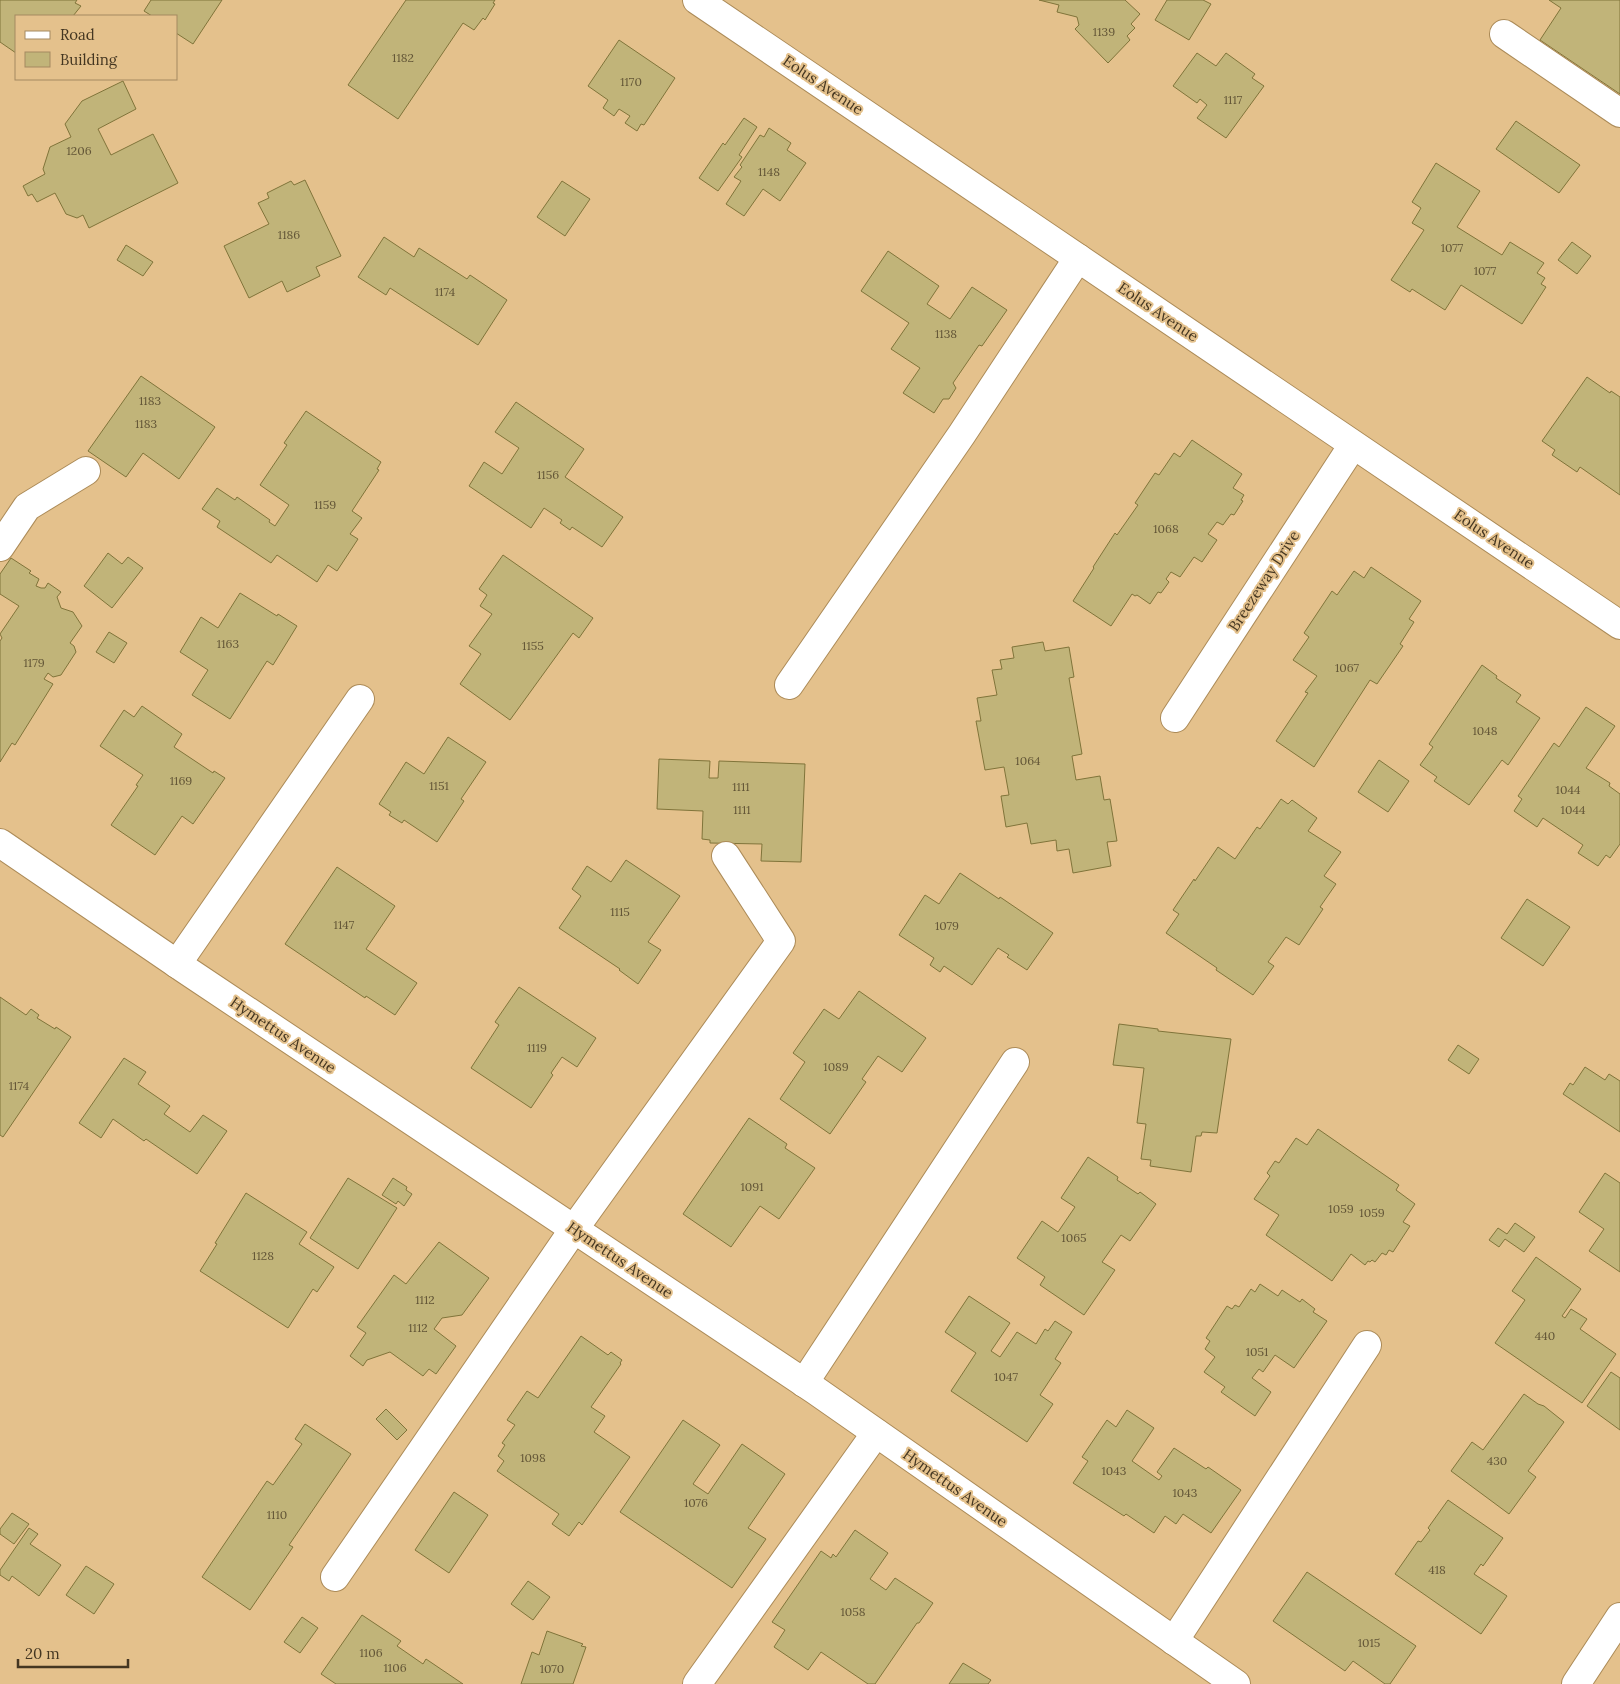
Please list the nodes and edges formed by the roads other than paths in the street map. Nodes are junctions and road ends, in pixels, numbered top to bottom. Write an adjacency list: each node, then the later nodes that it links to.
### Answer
1 (697, 0): 4 (street, Eolus Avenue)
2 (1504, 34): 3 (street)
3 (1620, 113)
4 (1078, 258): 5 (street, Eolus Avenue); 9 (street)
5 (1354, 444): 8 (street, Eolus Avenue); 11 (street, Breezeway Drive)
6 (86, 471): 7 (street)
7 (0, 547)
8 (1620, 625)
9 (789, 685)
10 (360, 698): 14 (street)
11 (1175, 718)
12 (0, 843): 14 (street, Hymettus Avenue)
13 (726, 856): 16 (street)
14 (177, 964): 16 (street, Hymettus Avenue)
15 (1015, 1062): 18 (street)
16 (574, 1229): 18 (street, Hymettus Avenue); 20 (street)
17 (1367, 1345): 22 (street)
18 (804, 1383): 19 (street, Hymettus Avenue)
19 (876, 1432): 22 (street, Hymettus Avenue); 23 (street)
20 (335, 1578)
21 (1620, 1617): 25 (street)
22 (1174, 1641): 24 (street, Hymettus Avenue)
23 (697, 1684)
24 (1236, 1684)
25 (1576, 1684)

